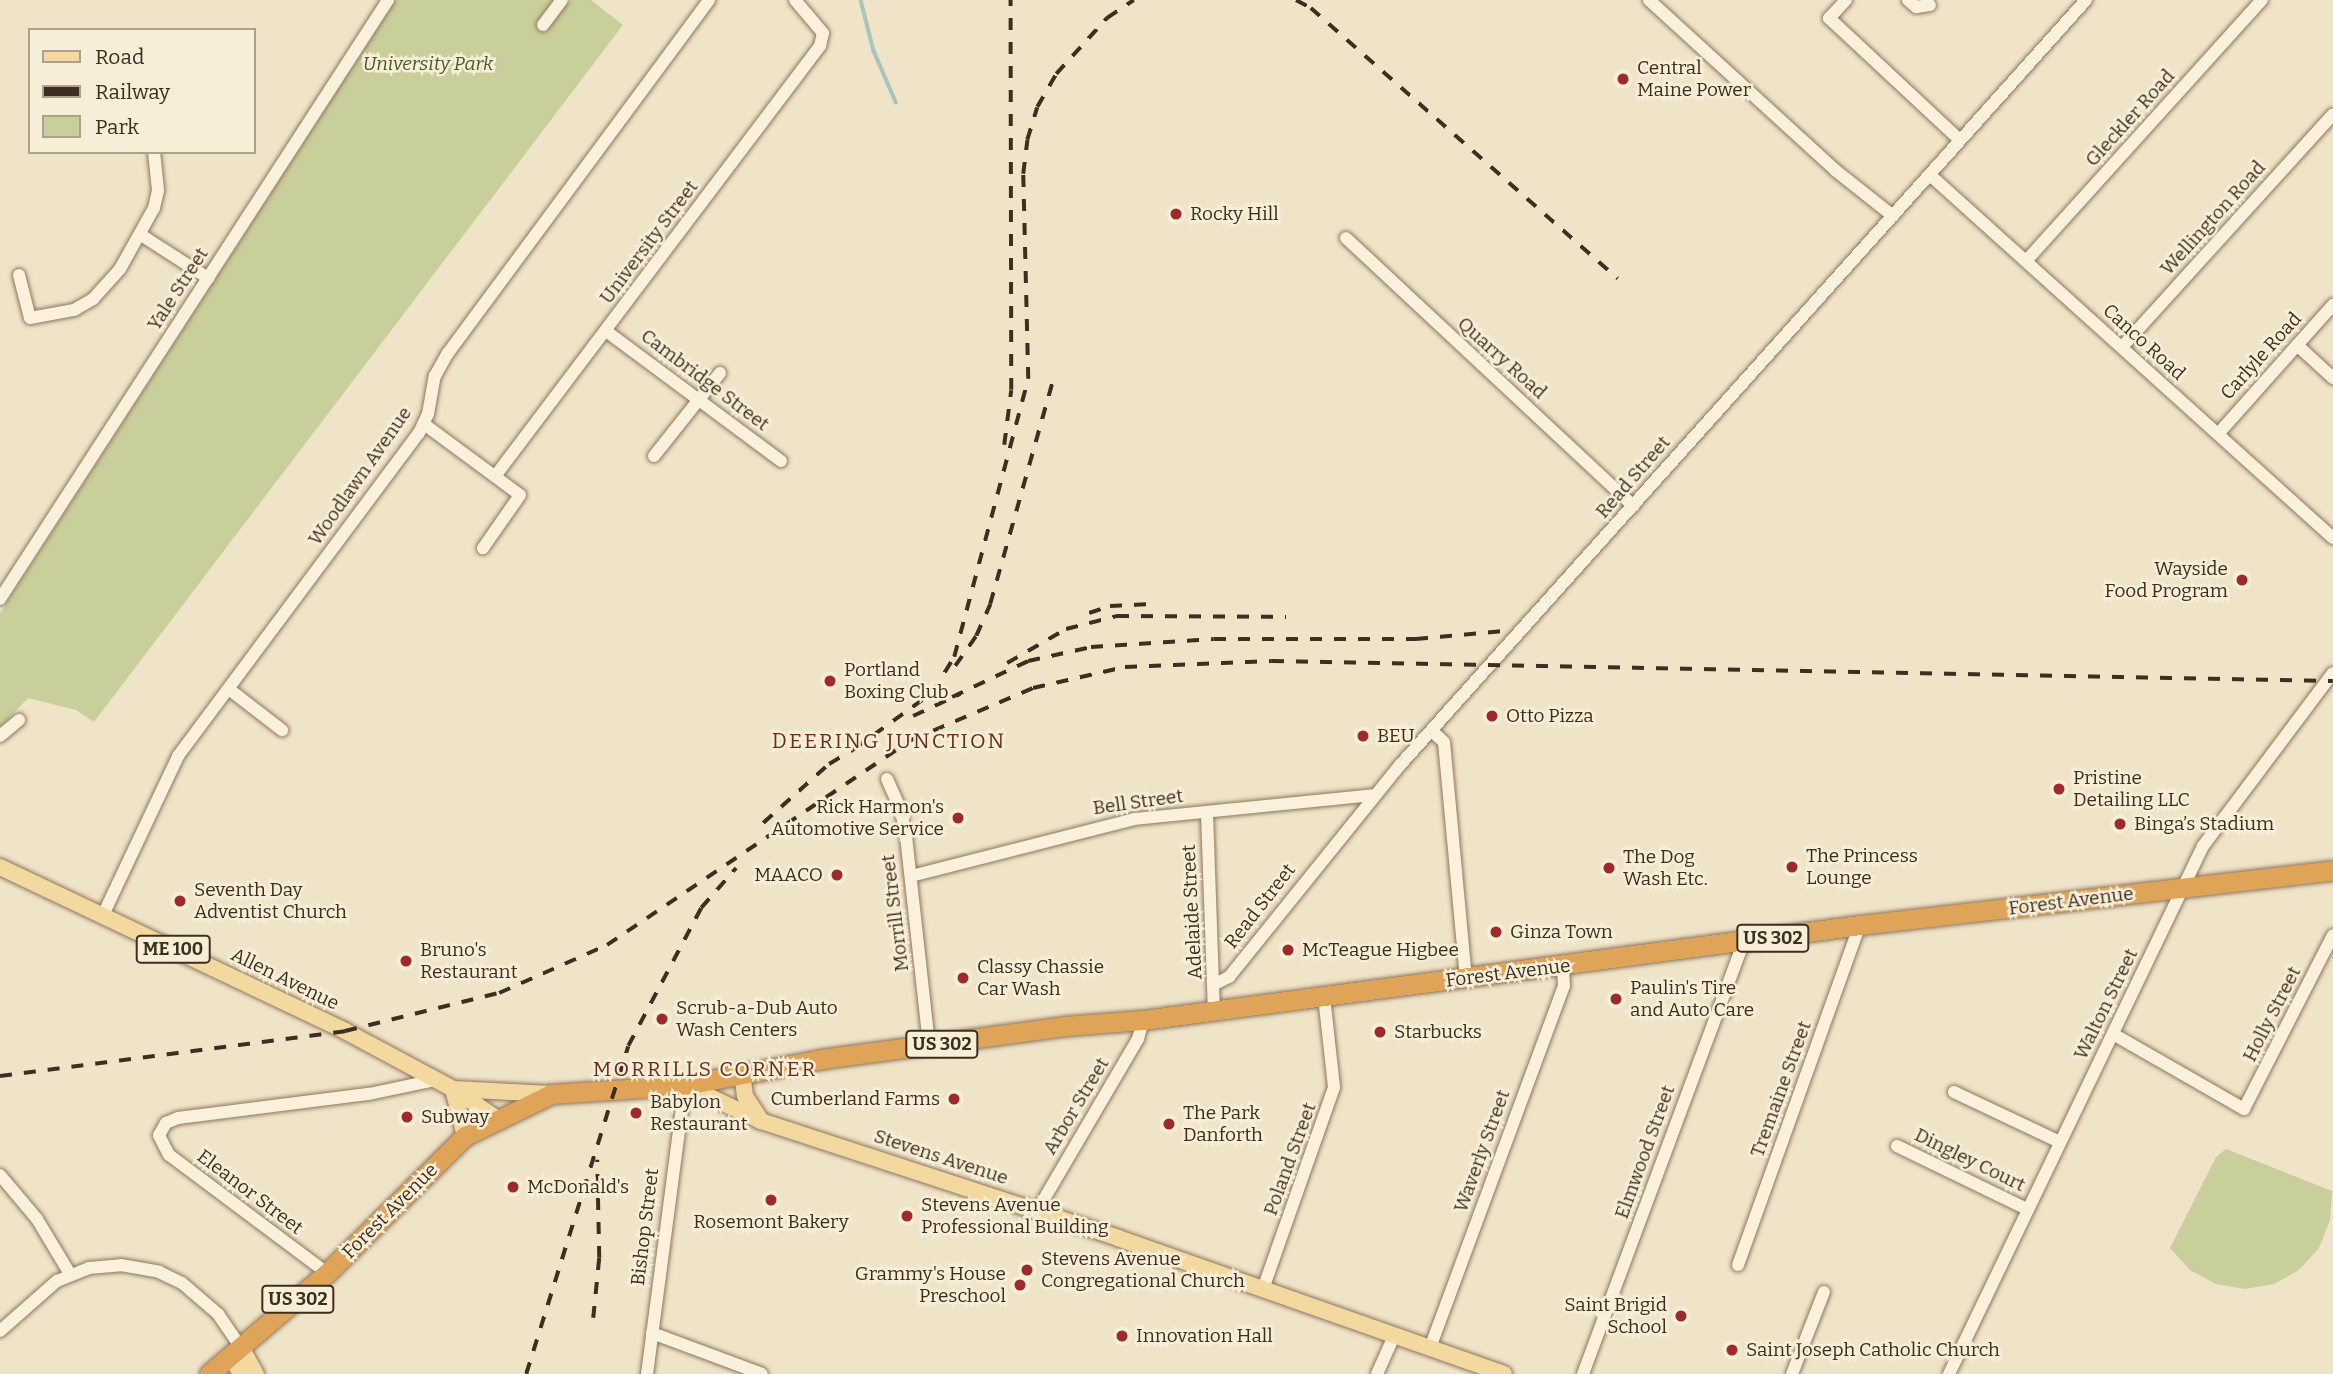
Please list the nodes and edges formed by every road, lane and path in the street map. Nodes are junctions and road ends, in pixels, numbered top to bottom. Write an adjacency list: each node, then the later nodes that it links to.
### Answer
1 (388, 0): 21 (street, Yale Street)
2 (562, 0): 11 (street)
3 (709, 0): 29 (street, Woodlawn Avenue)
4 (795, 0): 23 (street, University Street)
5 (1650, 0): 16 (street)
6 (1846, 0): 13 (street)
7 (1908, 0): 10 (street)
8 (2086, 0): 13 (street, Read Street)
9 (2262, 0): 19 (street, Gleckler Road)
10 (1930, 5)
11 (544, 25)
12 (2333, 114): 25 (street, Wellington Road)
13 (1960, 140): 15 (street, Read Street)
14 (154, 154): 17 (street)
15 (1930, 174): 16 (street, Read Street); 19 (street, Canco Road)
16 (1893, 216): 34 (street, Read Street)
17 (141, 235): 20 (street); 21 (street)
18 (1346, 238): 34 (street, Quarry Road)
19 (2026, 261): 25 (street, Canco Road)
20 (19, 275)
21 (208, 278): 37 (street, Yale Street)
22 (2333, 305): 24 (street, Carlyle Road)
23 (606, 331): 28 (street, Cambridge Street); 33 (street, University Street)
24 (2297, 345): 27 (street); 30 (street, Carlyle Road)
25 (2122, 347): 30 (street, Canco Road)
26 (720, 373): 28 (street)
27 (2333, 378)
28 (700, 398): 31 (street); 32 (street, Cambridge Street)
29 (424, 424): 33 (street); 39 (street, Woodlawn Avenue)
30 (2218, 434): 35 (street, Canco Road)
31 (654, 456)
32 (781, 461)
33 (496, 475): 36 (street)
34 (1633, 506): 42 (street, Read Street)
35 (2333, 538)
36 (483, 548)
37 (0, 599)
38 (2333, 673): 50 (street, Walton Street)
39 (230, 690): 41 (street); 51 (street, Woodlawn Avenue)
40 (19, 720): 43 (street)
41 (282, 730)
42 (1432, 731): 45 (street, Read Street); 56 (street)
43 (0, 736)
44 (887, 779): 49 (street, Morrill Street)
45 (1375, 795): 46 (street, Bell Street); 57 (street, Read Street)
46 (1207, 813): 49 (street, Bell Street); 57 (street, Adelaide Street)
47 (0, 867): 51 (main road, Allen Avenue / ME 100)
48 (2333, 870): 50 (highway, Forest Avenue / US 302)
49 (911, 876): 62 (street, Morrill Street)
50 (2181, 888): 52 (highway, Forest Avenue / US 302); 61 (street, Walton Street)
51 (103, 915): 64 (main road, Allen Avenue / ME 100)
52 (1860, 925): 54 (highway, Forest Avenue / US 302); 77 (street, Tremaine Street)
53 (2333, 935): 61 (street, Holly Street)
54 (1743, 943): 55 (highway, Forest Avenue / US 302); 93 (street, Elmwood Street)
55 (1563, 966): 56 (highway, Forest Avenue / US 302); 85 (street, Waverly Street)
56 (1466, 979): 58 (highway, Forest Avenue / US 302)
57 (1215, 984): 59 (street, Adelaide Street)
58 (1324, 997): 59 (highway, Forest Avenue / US 302); 80 (street, Poland Street)
59 (1214, 1010): 60 (highway, Forest Avenue / US 302)
60 (1143, 1020): 62 (highway, Forest Avenue / US 302); 76 (street, Arbor Street)
61 (2113, 1034): 72 (street, Walton Street)
62 (929, 1045): 63 (highway, Forest Avenue / US 302)
63 (742, 1072): 65 (highway, Forest Avenue / US 302); 70 (main road)
64 (435, 1080): 66 (main road, ME 100); 78 (street, Eleanor Street)
65 (685, 1085): 68 (highway, US 302); 70 (main road, Stevens Avenue); 83 (street, Bishop Street)
66 (453, 1089): 68 (main road); 69 (main road, ME 100); 71 (main road)
67 (1954, 1092): 72 (street)
68 (551, 1094): 69 (highway, Forest Avenue / US 302)
69 (496, 1118): 71 (highway, Forest Avenue / US 302)
70 (761, 1121): 76 (main road, Stevens Avenue)
71 (465, 1136): 78 (highway, Forest Avenue / US 302)
72 (2060, 1142): 75 (street, Walton Street)
73 (1897, 1146): 75 (street, Dingley Court)
74 (0, 1175): 79 (street)
75 (2027, 1209): 95 (street, Walton Street)
76 (1037, 1211): 80 (main road, Stevens Avenue)
77 (1738, 1265)
78 (327, 1273): 86 (highway, Forest Avenue / US 302)
79 (70, 1274): 82 (street); 86 (street)
80 (1263, 1289): 84 (main road, Stevens Avenue)
81 (1824, 1292): 94 (street)
82 (0, 1331)
83 (652, 1333): 89 (street, Bishop Street); 90 (street)
84 (1394, 1336): 85 (main road, Stevens Avenue); 91 (street)
85 (1430, 1348): 92 (main road, Stevens Avenue)
86 (238, 1360): 87 (highway, Forest Avenue / US 302); 88 (main road)
87 (209, 1374)
88 (256, 1374)
89 (647, 1374)
90 (762, 1374)
91 (1377, 1374)
92 (1504, 1374)
93 (1583, 1374)
94 (1792, 1374)
95 (1949, 1374)

